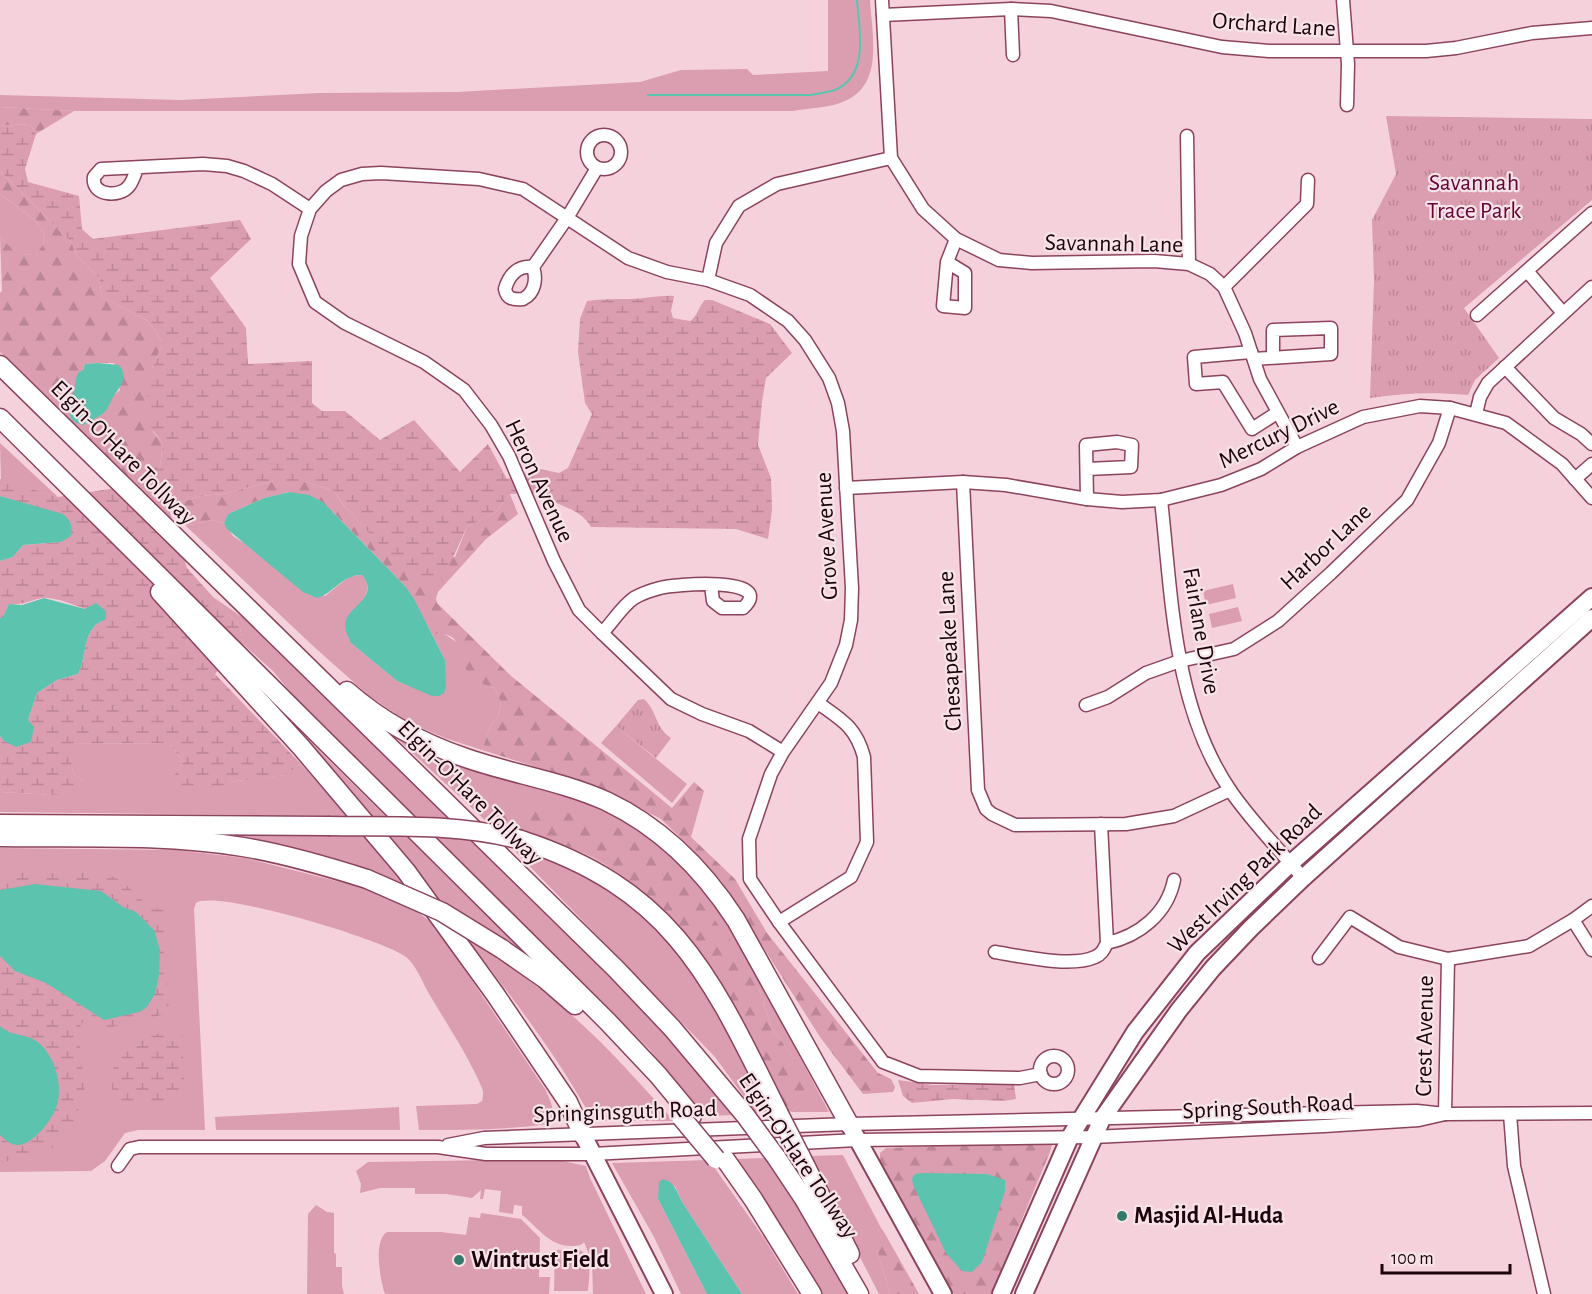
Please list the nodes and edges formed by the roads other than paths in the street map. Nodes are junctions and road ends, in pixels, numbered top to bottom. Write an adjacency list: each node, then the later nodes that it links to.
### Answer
1 (882, 0): 4 (street)
2 (1343, 0): 6 (street)
3 (1011, 9): 4 (street, Orchard Lane); 6 (street, Orchard Lane); 7 (street)
4 (883, 15): 10 (street)
5 (1592, 28): 6 (street, Orchard Lane)
6 (1347, 51): 8 (street)
7 (1013, 55)
8 (1347, 105)
9 (1187, 136): 19 (street)
10 (891, 158): 17 (street); 22 (street)
11 (137, 168): 14 (street)
12 (597, 168): 16 (street)
13 (1308, 180): 23 (street)
14 (310, 209): 16 (street, Grove Avenue); 49 (street, Heron Avenue)
15 (1592, 213): 21 (street)
16 (567, 218): 20 (street); 22 (street, Grove Avenue)
17 (956, 239): 18 (street); 19 (street, Savannah Lane)
18 (947, 262)
19 (1189, 264): 23 (street, Savannah Lane)
20 (533, 267)
21 (1527, 271): 25 (street); 26 (street)
22 (708, 280): 41 (street, Grove Avenue)
23 (1224, 287): 27 (street)
24 (1590, 291): 25 (street)
25 (1563, 313): 30 (street)
26 (1477, 315)
27 (1252, 355): 28 (street); 32 (street); 32 (street)
28 (1273, 357): 28 (street)
29 (0, 365): 45 (highway, Elgin-O'Hare Tollway)
30 (1505, 367): 33 (street); 35 (street)
31 (1450, 408): 33 (street, Mercury Drive); 36 (street, Mercury Drive); 51 (street, Harbor Lane)
32 (1277, 413): 36 (street)
33 (1476, 414): 39 (street, Mercury Drive)
34 (0, 419): 50 (highway)
35 (1592, 444)
36 (1297, 447): 44 (street, Mercury Drive)
37 (1592, 464): 39 (street)
38 (1087, 469): 43 (street)
39 (1575, 479): 42 (street, Mercury Drive)
40 (963, 482): 41 (street, Mercury Drive); 43 (street, Mercury Drive); 57 (street, Chesapeake Lane)
41 (846, 488): 52 (street, Grove Avenue)
42 (1592, 498)
43 (1087, 499): 44 (street, Mercury Drive)
44 (1161, 500): 51 (street, Fairlane Drive)
45 (224, 585): 77 (highway); 86 (highway, Elgin-O'Hare Tollway, bridge)
46 (711, 585): 49 (street)
47 (1592, 597): 59 (main road, West Irving Park Road)
48 (1592, 618): 60 (main road, West Irving Park Road)
49 (602, 633): 54 (street, Heron Avenue)
50 (230, 658): 74 (highway); 78 (highway)
51 (1180, 661): 53 (street, Harbor Lane); 55 (street, Fairlane Drive)
52 (818, 703): 54 (street, Grove Avenue); 64 (street)
53 (1086, 705)
54 (783, 752): 64 (street, Grove Avenue)
55 (1230, 790): 57 (street); 59 (street, Fairlane Drive)
56 (0, 824): 87 (highway, bridge)
57 (1101, 824): 65 (street)
58 (0, 837): 74 (highway, bridge)
59 (1291, 863): 60 (street, Fairlane Drive); 75 (main road, West Irving Park Road)
60 (1303, 878): 76 (main road, West Irving Park Road)
61 (1174, 880): 65 (street)
62 (1592, 906): 63 (street)
63 (1573, 920): 66 (street); 69 (street)
64 (779, 922): 70 (street, Grove Avenue)
65 (1107, 942): 67 (street)
66 (1592, 950)
67 (994, 952)
68 (1319, 958): 69 (street)
69 (1448, 959): 72 (street, Crest Avenue)
70 (1041, 1074)
71 (1592, 1113): 73 (street, Spring South Road)
72 (1445, 1114): 73 (street, Spring South Road); 76 (street, Spring South Road); 80 (street, Spring South Road)
73 (1510, 1114): 91 (street)
74 (687, 1117): 85 (highway)
75 (1080, 1119): 76 (street, Springinsguth Road); 77 (street, Springinsguth Road); 79 (main road, West Irving Park Road)
76 (1102, 1119): 80 (main road, West Irving Park Road)
77 (853, 1132): 78 (street, Springinsguth Road); 79 (street, Springinsguth Road); 82 (street, Springinsguth Road); 88 (main road)
78 (583, 1135): 81 (street, Springinsguth Road); 82 (main road)
79 (1070, 1137): 80 (street, Springinsguth Road); 89 (main road, West Irving Park Road)
80 (1093, 1137): 90 (main road, West Irving Park Road)
81 (438, 1147): 82 (street, Springinsguth Road); 83 (street, Springinsguth Road)
82 (592, 1154): 84 (main road)
83 (118, 1166)
84 (664, 1294)
85 (812, 1294)
86 (859, 1294)
87 (868, 1294)
88 (943, 1294)
89 (1001, 1294)
90 (1024, 1294)
91 (1544, 1294)

